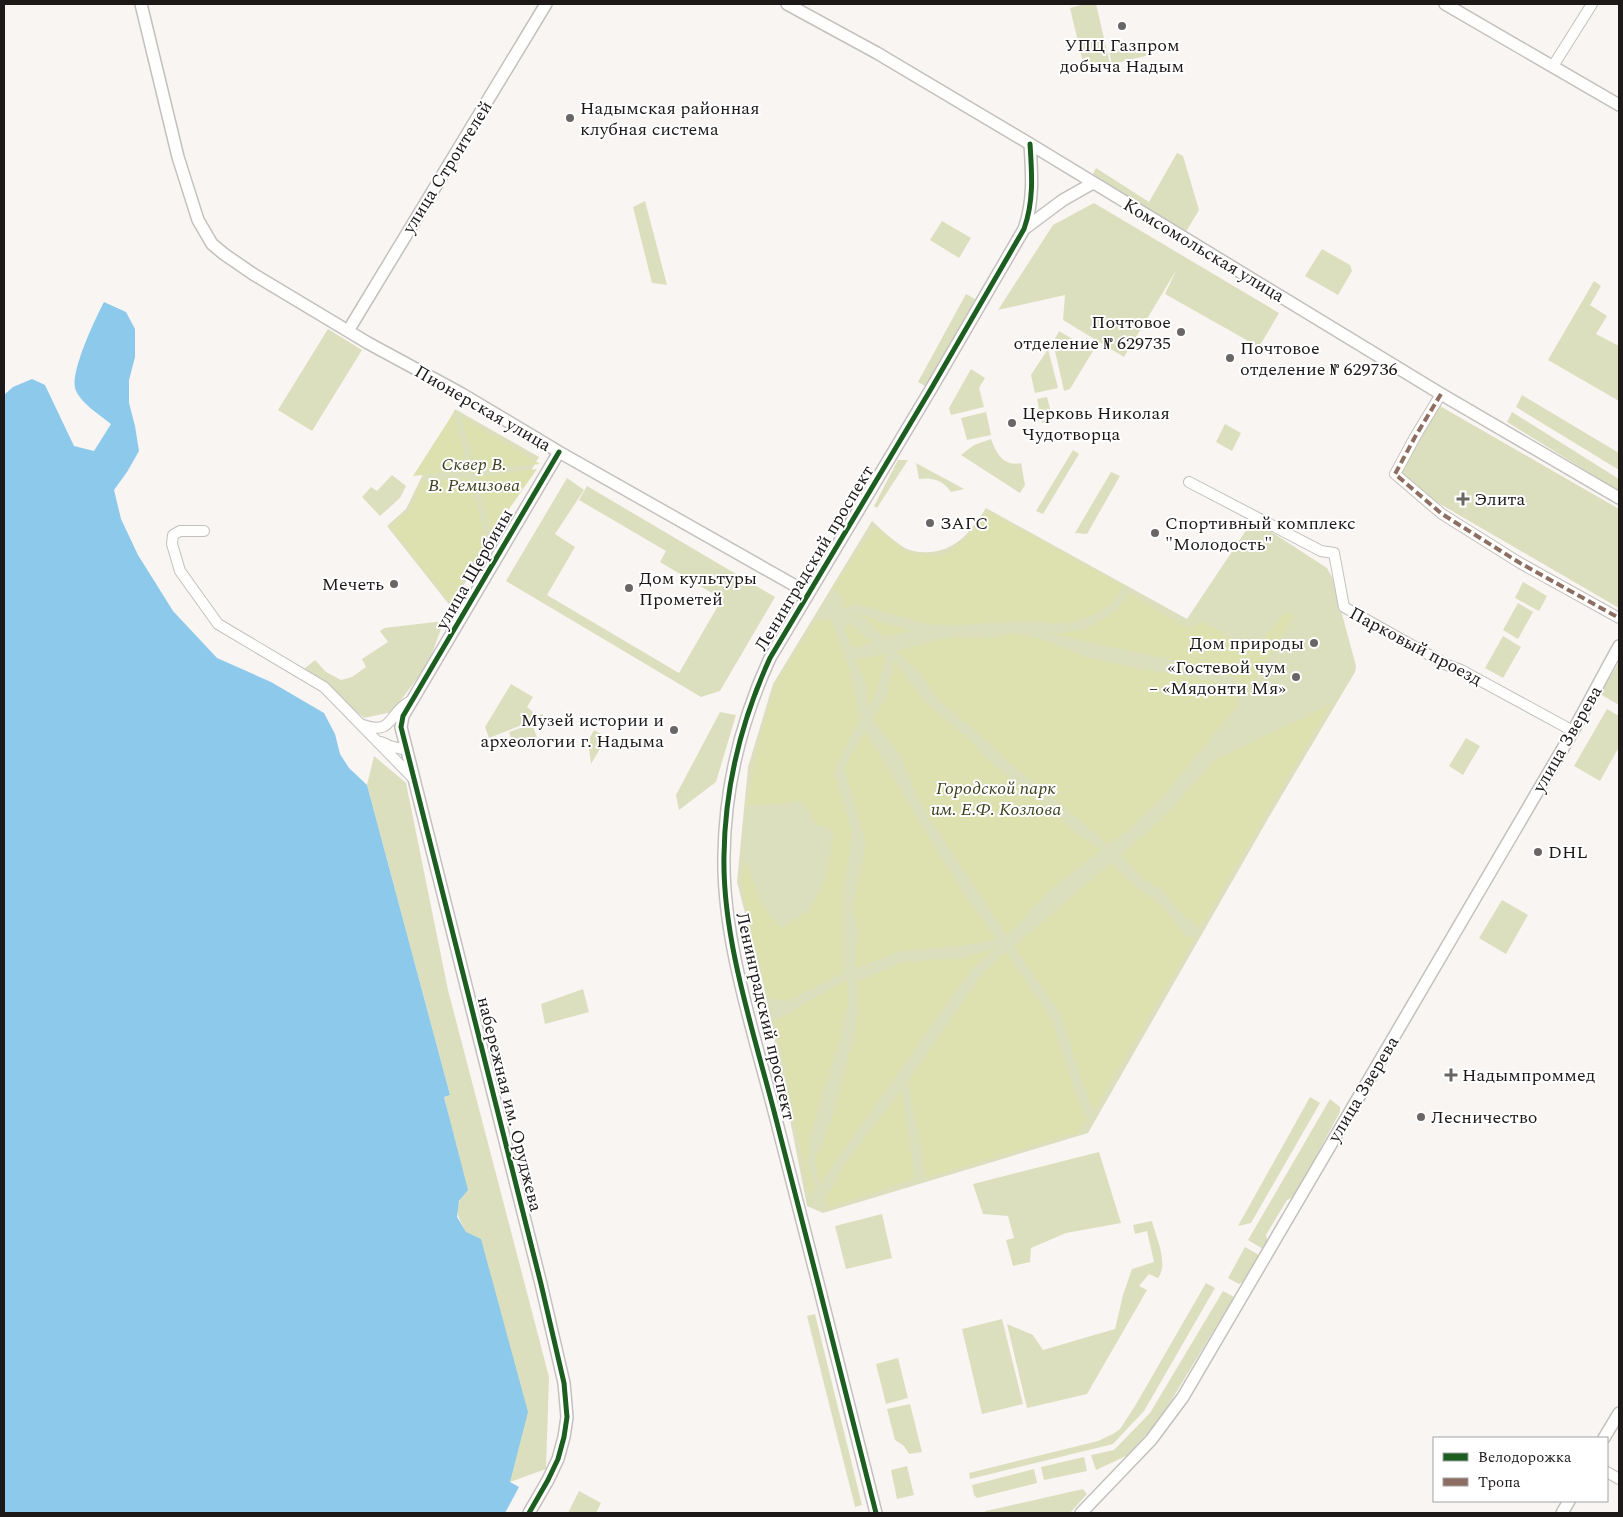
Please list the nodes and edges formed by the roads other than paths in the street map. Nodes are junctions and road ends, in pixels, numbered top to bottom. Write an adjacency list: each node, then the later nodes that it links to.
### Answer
1 (141, 4): 11 (street, Пионерская улица)
2 (546, 4): 11 (street, улица Строителей)
3 (788, 4): 8 (street, Комсомольская улица)
4 (1445, 4): 6 (street)
5 (1592, 4): 6 (street)
6 (1553, 66): 7 (street)
7 (1619, 105)
8 (1030, 144): 9 (street, Комсомольская улица); 10 (street)
9 (1093, 183): 10 (street); 12 (street, Комсомольская улица)
10 (1024, 230): 17 (street, Ленинградский проспект)
11 (348, 331): 13 (street, Пионерская улица)
12 (1441, 394): 15 (street, Комсомольская улица); 18 (street)
13 (559, 452): 17 (street, Пионерская улица); 20 (street, улица Щербины)
14 (1189, 482): 22 (street, Парковый проезд)
15 (1619, 498)
16 (204, 531): 21 (street)
17 (808, 592): 32 (street, Ленинградский проспект)
18 (1619, 618)
19 (1619, 646): 22 (street, улица Зверева)
20 (413, 700): 21 (street); 24 (street, набережная им. Оруджева)
21 (362, 724): 23 (street)
22 (1573, 731): 33 (street, улица Зверева)
23 (374, 736): 24 (street); 25 (street)
24 (406, 750): 25 (street, набережная им. Оруджева)
25 (413, 778): 31 (street, набережная им. Оруджева)
26 (1619, 1413): 27 (street)
27 (1605, 1437)
28 (1608, 1473): 29 (street)
29 (1619, 1479)
30 (1568, 1502): 34 (street)
31 (529, 1513)
32 (876, 1513)
33 (1081, 1513)
34 (1562, 1513)

